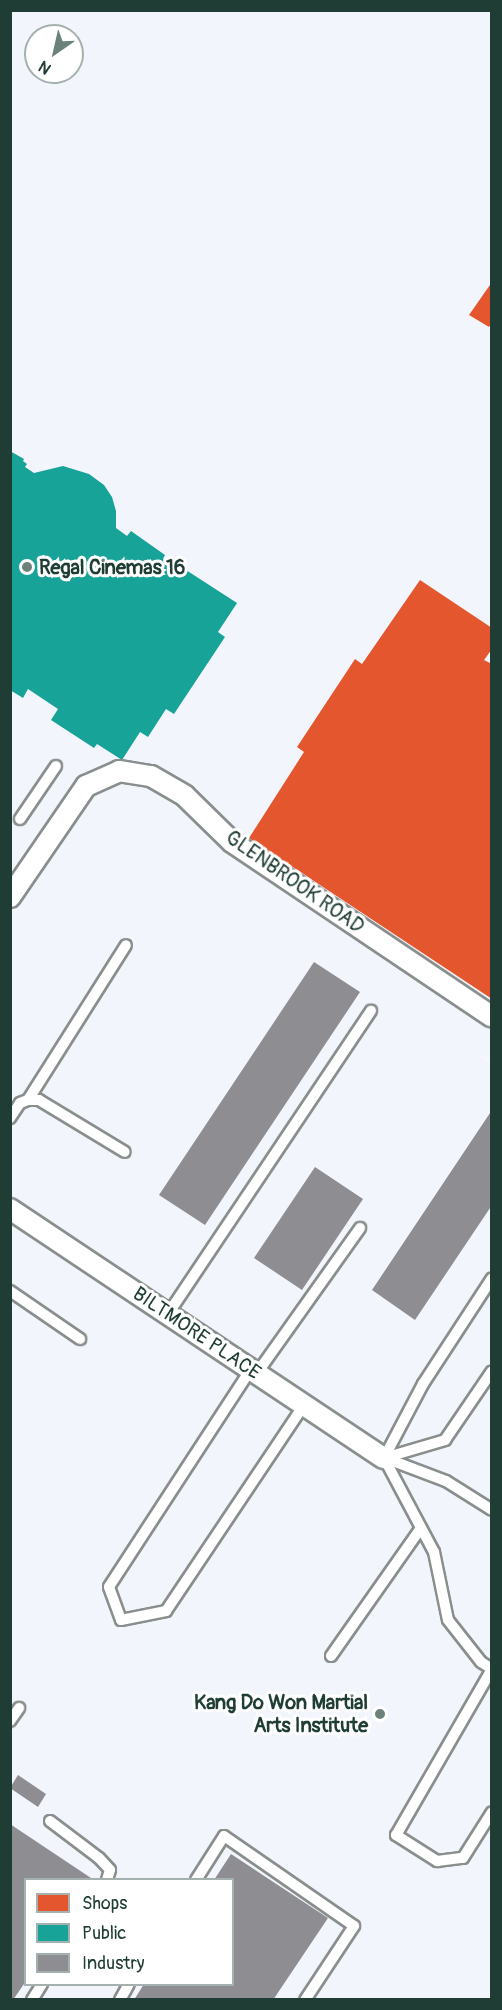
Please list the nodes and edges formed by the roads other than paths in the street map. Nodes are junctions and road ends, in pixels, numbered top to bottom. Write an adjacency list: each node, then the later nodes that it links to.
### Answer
1 (56, 766): 2 (lane)
2 (20, 819)
3 (10, 897): 6 (street, GLENBROOK ROAD)
4 (126, 945): 7 (lane)
5 (371, 1011): 14 (lane)
6 (492, 1017)
7 (28, 1100): 8 (lane); 9 (lane)
8 (10, 1118)
9 (125, 1152)
10 (10, 1209): 14 (street, BILTMORE PLACE)
11 (360, 1228): 16 (lane)
12 (492, 1278): 19 (lane)
13 (10, 1291): 15 (lane)
14 (168, 1314): 16 (street, BILTMORE PLACE)
15 (80, 1340)
16 (254, 1371): 18 (street, BILTMORE PLACE); 18 (lane)
17 (492, 1371): 19 (lane)
18 (304, 1404): 19 (street, BILTMORE PLACE)
19 (384, 1458): 20 (lane); 21 (lane)
20 (492, 1510)
21 (421, 1528): 22 (lane); 23 (lane)
22 (331, 1656)
23 (492, 1669): 26 (lane)
24 (20, 1708): 25 (lane)
25 (10, 1721)
26 (492, 1812)
27 (50, 1821): 28 (lane)
28 (108, 1878)
29 (197, 1878): 34 (lane)
30 (41, 1986): 32 (lane)
31 (128, 1986): 33 (lane)
32 (32, 2000)
33 (120, 2000)
34 (305, 2000)

